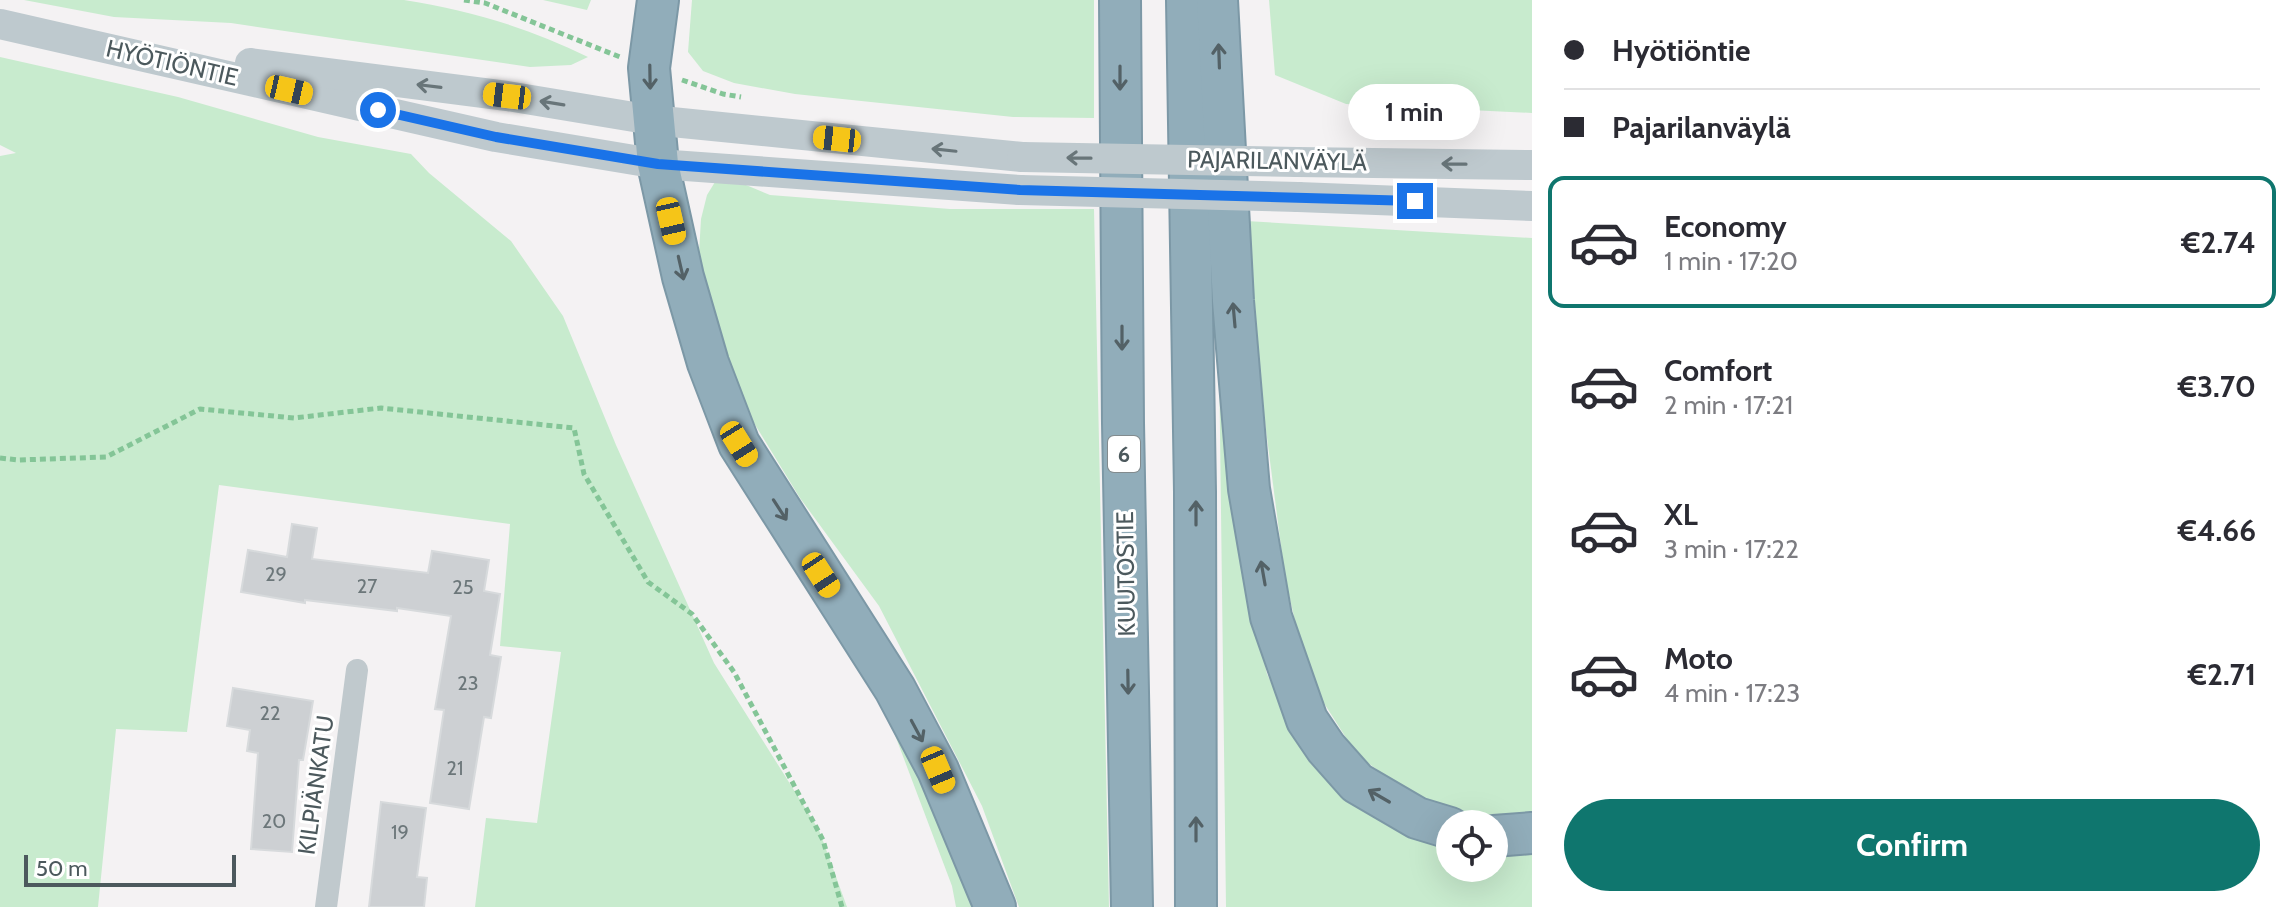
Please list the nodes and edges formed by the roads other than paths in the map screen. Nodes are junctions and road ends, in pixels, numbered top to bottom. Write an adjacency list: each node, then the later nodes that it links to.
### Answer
1 (658, 0): 7 (highway, one-way to 7)
2 (1120, 0): 19 (highway, KUUTOSTIE / 6, one-way to 19)
3 (1187, 0): 20 (highway, one-way to 3)
4 (1217, 0): 14 (highway, one-way to 4)
5 (0, 24): 6 (main road, HYÖTIÖNTIE)
6 (83, 43): 7 (main road, HYÖTIÖNTIE, one-way to 6); 9 (main road, HYÖTIÖNTIE)
7 (652, 120): 8 (main road, HYÖTIÖNTIE, one-way to 7); 9 (highway)
8 (1022, 157): 10 (main road, PAJARILANVÄYLÄ, one-way to 8, bridge)
9 (658, 164): 11 (main road, HYÖTIÖNTIE); 18 (highway, one-way to 18)
10 (1532, 165)
11 (1020, 190): 12 (main road, PAJARILANVÄYLÄ, bridge)
12 (1532, 206)
13 (357, 670): 17 (street, KILPIÄNKATU)
14 (1436, 824)
15 (1532, 833): 16 (highway)
16 (1508, 835)
17 (326, 907)
18 (995, 907)
19 (1132, 907)
20 (1196, 907)

